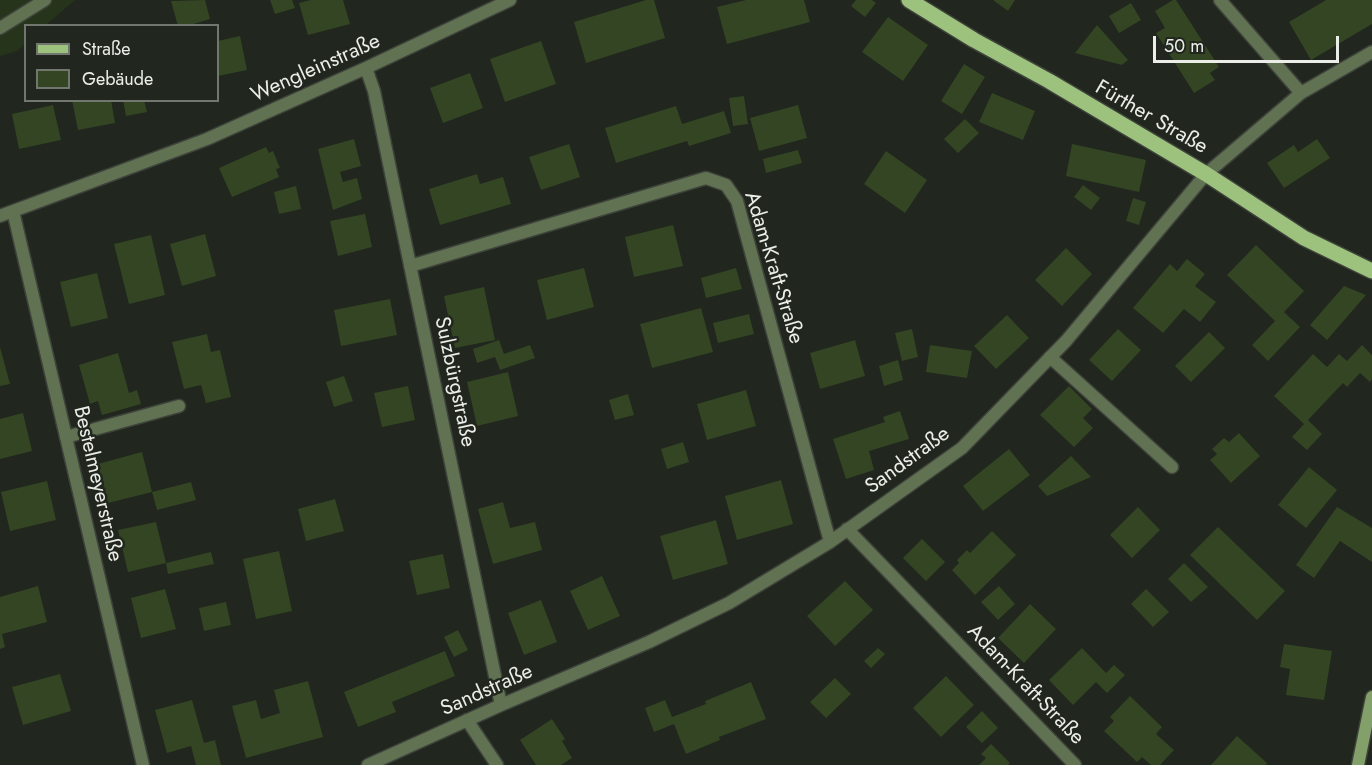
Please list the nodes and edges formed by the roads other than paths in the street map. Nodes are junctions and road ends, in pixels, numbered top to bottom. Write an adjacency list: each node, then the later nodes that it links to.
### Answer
1 (45, 0): 5 (street)
2 (510, 0): 7 (street, Wengleinstraße)
3 (909, 0): 9 (main road, Fürther Straße)
4 (1220, 0): 8 (street)
5 (0, 28)
6 (1372, 52): 8 (street, Sandstraße)
7 (366, 69): 10 (street, Wengleinstraße); 12 (street, Sulzbürgstraße)
8 (1301, 93): 9 (street, Sandstraße)
9 (1206, 174): 13 (main road, Fürther Straße); 14 (street, Sandstraße)
10 (13, 212): 11 (street, Wengleinstraße); 16 (street, Bestelmeyerstraße)
11 (0, 216)
12 (410, 266): 19 (street, Adam-Kraft-Straße); 21 (street, Sulzbürgstraße)
13 (1372, 271)
14 (1050, 357): 17 (street); 18 (street, Sandstraße)
15 (179, 406): 16 (street)
16 (66, 437): 23 (street, Bestelmeyerstraße)
17 (1172, 467)
18 (847, 529): 19 (street, Sandstraße); 26 (street, Adam-Kraft-Straße)
19 (830, 542): 21 (street, Sandstraße)
20 (1372, 697): 27 (main road)
21 (501, 705): 22 (street, Sandstraße)
22 (467, 720): 24 (street, Sandstraße); 25 (street)
23 (143, 765)
24 (368, 765)
25 (497, 765)
26 (1075, 765)
27 (1358, 765)

